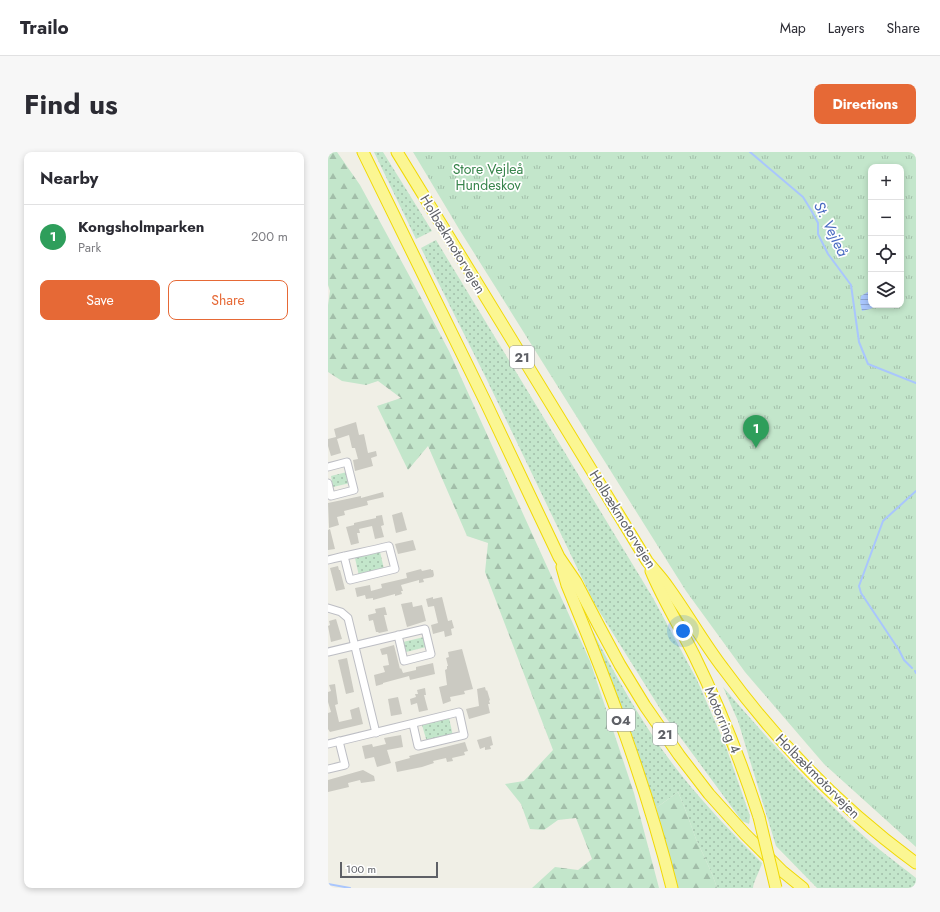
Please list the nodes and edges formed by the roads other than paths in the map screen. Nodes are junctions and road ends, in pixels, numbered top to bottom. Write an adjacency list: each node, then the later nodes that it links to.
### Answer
1 (363, 152): 6 (highway, 21)
2 (397, 152): 8 (highway, Holbækmotorvejen / 21)
3 (328, 467): 4 (street)
4 (328, 483)
5 (344, 556): 5 (street); 7 (street)
6 (559, 556): 19 (highway, O4); 21 (highway, 21)
7 (328, 560)
8 (647, 561): 18 (highway, Holbækmotorvejen / 21); 20 (highway, Motorring 4, bridge)
9 (328, 608): 11 (street)
10 (398, 635): 10 (street); 11 (street)
11 (354, 646): 12 (street); 14 (street)
12 (328, 652)
13 (413, 724): 13 (street); 14 (street)
14 (376, 733): 15 (street)
15 (340, 742): 16 (street); 17 (street)
16 (328, 744)
17 (328, 769)
18 (916, 863)
19 (672, 888)
20 (776, 888)
21 (802, 888)

